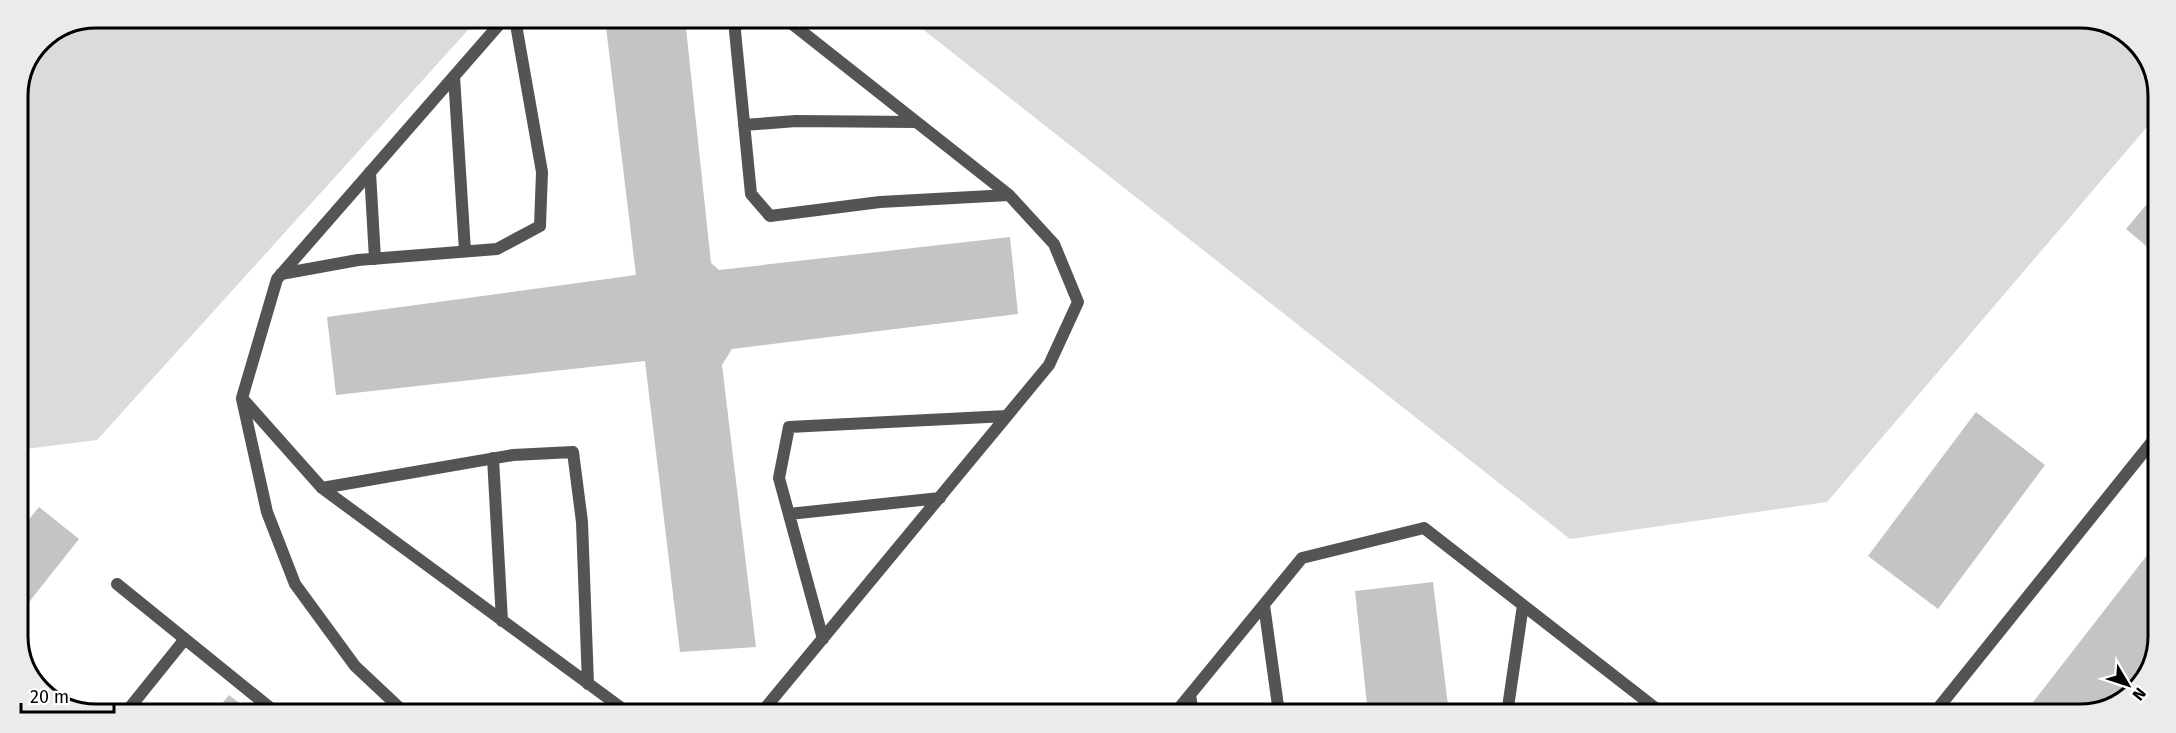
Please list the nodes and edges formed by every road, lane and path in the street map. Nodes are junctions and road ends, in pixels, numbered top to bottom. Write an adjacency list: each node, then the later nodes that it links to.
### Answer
1 (496, 28): 5 (lane)
2 (517, 28): 10 (lane)
3 (736, 28): 7 (lane)
4 (797, 28): 6 (lane)
5 (454, 76): 8 (lane); 10 (lane)
6 (915, 122): 7 (lane); 9 (lane)
7 (744, 125): 9 (lane)
8 (370, 172): 11 (lane); 12 (lane)
9 (1009, 195): 14 (lane)
10 (465, 251): 11 (lane)
11 (375, 259): 12 (lane)
12 (281, 274): 13 (lane)
13 (242, 398): 17 (lane); 30 (lane)
14 (1007, 416): 18 (lane); 19 (lane)
15 (2148, 448): 38 (lane)
16 (493, 458): 17 (lane); 23 (lane); 26 (lane)
17 (321, 488): 23 (lane)
18 (940, 498): 19 (lane); 25 (lane)
19 (789, 514): 25 (lane)
20 (117, 584): 24 (lane)
21 (1264, 605): 22 (lane); 27 (lane); 35 (lane)
22 (1523, 605): 36 (lane); 37 (lane)
23 (502, 621): 26 (lane)
24 (185, 639): 28 (lane); 29 (lane)
25 (823, 639): 32 (lane)
26 (588, 684): 31 (lane)
27 (1190, 695): 33 (lane); 34 (lane)
28 (133, 704)
29 (265, 704)
30 (395, 704)
31 (616, 704)
32 (769, 704)
33 (1182, 704)
34 (1192, 704)
35 (1278, 704)
36 (1508, 704)
37 (1650, 704)
38 (1941, 704)

